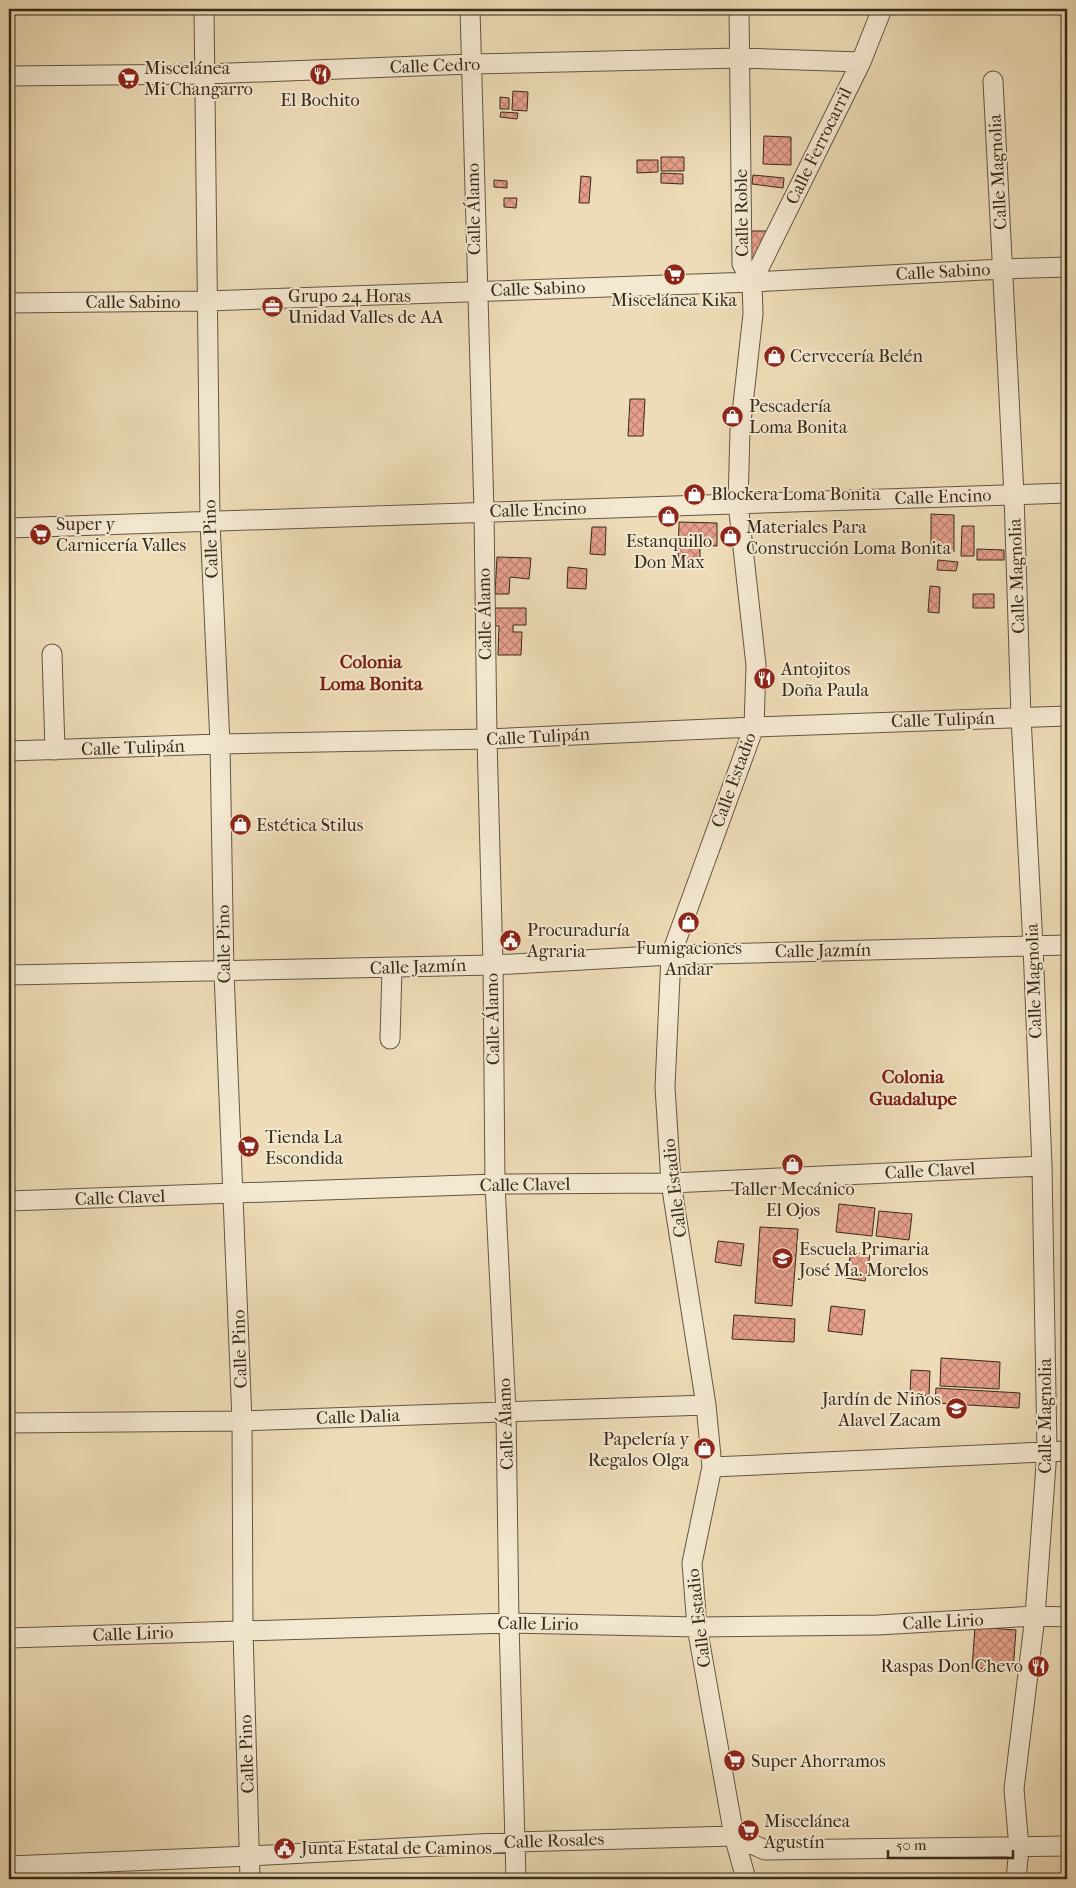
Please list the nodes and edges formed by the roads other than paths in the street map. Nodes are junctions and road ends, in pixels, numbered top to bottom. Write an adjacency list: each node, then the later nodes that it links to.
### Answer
1 (204, 9): 8 (street, Calle Pino)
2 (470, 9): 7 (street, Calle Álamo)
3 (738, 9): 5 (street, Calle Roble)
4 (882, 9): 6 (street, Calle Ferrocarril)
5 (740, 58): 6 (street, Calle Cedro); 7 (street, Calle Cedro); 13 (street, Calle Roble)
6 (861, 62): 13 (street, Calle Ferrocarril)
7 (470, 64): 8 (street, Calle Cedro); 14 (street, Calle Álamo)
8 (205, 74): 9 (street, Calle Cedro); 15 (street, Calle Pino)
9 (9, 76)
10 (993, 82): 12 (street, Calle Magnolia)
11 (1067, 267): 12 (street, Calle Sabino)
12 (1003, 269): 13 (street, Calle Sabino); 18 (street, Calle Magnolia)
13 (752, 282): 14 (street, Calle Sabino); 19 (street, Calle Roble)
14 (476, 292): 15 (street, Calle Sabino); 20 (street, Calle Álamo)
15 (207, 301): 16 (street, Calle Sabino); 21 (street, Calle Pino)
16 (9, 303)
17 (1067, 493): 18 (street, Calle Encino)
18 (1014, 495): 19 (street, Calle Encino); 25 (street, Calle Magnolia)
19 (738, 503): 20 (street, Calle Encino); 26 (street, Calle Estadio)
20 (484, 512): 21 (street, Calle Encino); 27 (street, Calle Álamo)
21 (210, 522): 22 (street, Calle Encino); 28 (street, Calle Pino)
22 (9, 528)
23 (52, 654): 29 (street)
24 (1067, 716): 25 (street, Calle Tulipán)
25 (1021, 717): 26 (street, Calle Tulipán); 32 (street, Calle Magnolia)
26 (754, 727): 27 (street, Calle Tulipán); 33 (street, Calle Estadio)
27 (487, 739): 28 (street, Calle Tulipán); 34 (street, Calle Álamo)
28 (220, 744): 29 (street, Calle Tulipán); 36 (street, Calle Pino)
29 (55, 750): 30 (street, Calle Tulipán)
30 (9, 751)
31 (1067, 945): 32 (street, Calle Jazmín)
32 (1033, 946): 33 (street, Calle Jazmín); 39 (street, Calle Magnolia)
33 (671, 955): 34 (street, Calle Jazmín); 40 (street, Calle Estadio)
34 (493, 965): 35 (street, Calle Jazmín); 41 (street, Calle Álamo)
35 (392, 968): 36 (street, Calle Jazmín); 38 (street)
36 (224, 972): 37 (street, Calle Jazmín); 42 (street, Calle Pino)
37 (9, 975)
38 (390, 1039)
39 (1042, 1166): 40 (street, Calle Clavel); 48 (street, Calle Magnolia)
40 (672, 1183): 41 (street, Calle Clavel); 44 (street, Calle Estadio)
41 (495, 1184): 42 (street, Calle Clavel); 45 (street, Calle Álamo)
42 (234, 1195): 43 (street, Calle Clavel); 46 (street, Calle Pino)
43 (9, 1201)
44 (706, 1405): 45 (street, Calle Dalia); 50 (street, Calle Estadio)
45 (506, 1412): 46 (street, Calle Dalia); 53 (street, Calle Álamo)
46 (242, 1421): 47 (street, Calle Dalia); 55 (street, Calle Pino)
47 (9, 1423)
48 (1047, 1451): 49 (street); 50 (street); 51 (street, Calle Magnolia)
49 (1067, 1451)
50 (712, 1467): 54 (street, Calle Estadio)
51 (1035, 1616): 52 (street, Calle Lirio); 54 (street, Calle Lirio); 60 (street, Calle Magnolia)
52 (1067, 1617)
53 (509, 1622): 54 (street, Calle Lirio); 55 (street, Calle Lirio); 58 (street, Calle Álamo)
54 (697, 1627): 57 (street, Calle Estadio)
55 (243, 1630): 56 (street, Calle Lirio); 61 (street, Calle Pino)
56 (9, 1638)
57 (734, 1836): 58 (street, Calle Rosales); 60 (street, Calle Rosales); 65 (street, Calle Estadio)
58 (515, 1842): 61 (street, Calle Rosales); 64 (street, Calle Álamo)
59 (1067, 1846): 60 (street, Calle Rosales)
60 (1019, 1848): 66 (street, Calle Magnolia)
61 (250, 1856): 62 (street, Calle Rosales); 63 (street, Calle Pino)
62 (9, 1866)
63 (250, 1879)
64 (516, 1879)
65 (746, 1879)
66 (1016, 1879)

